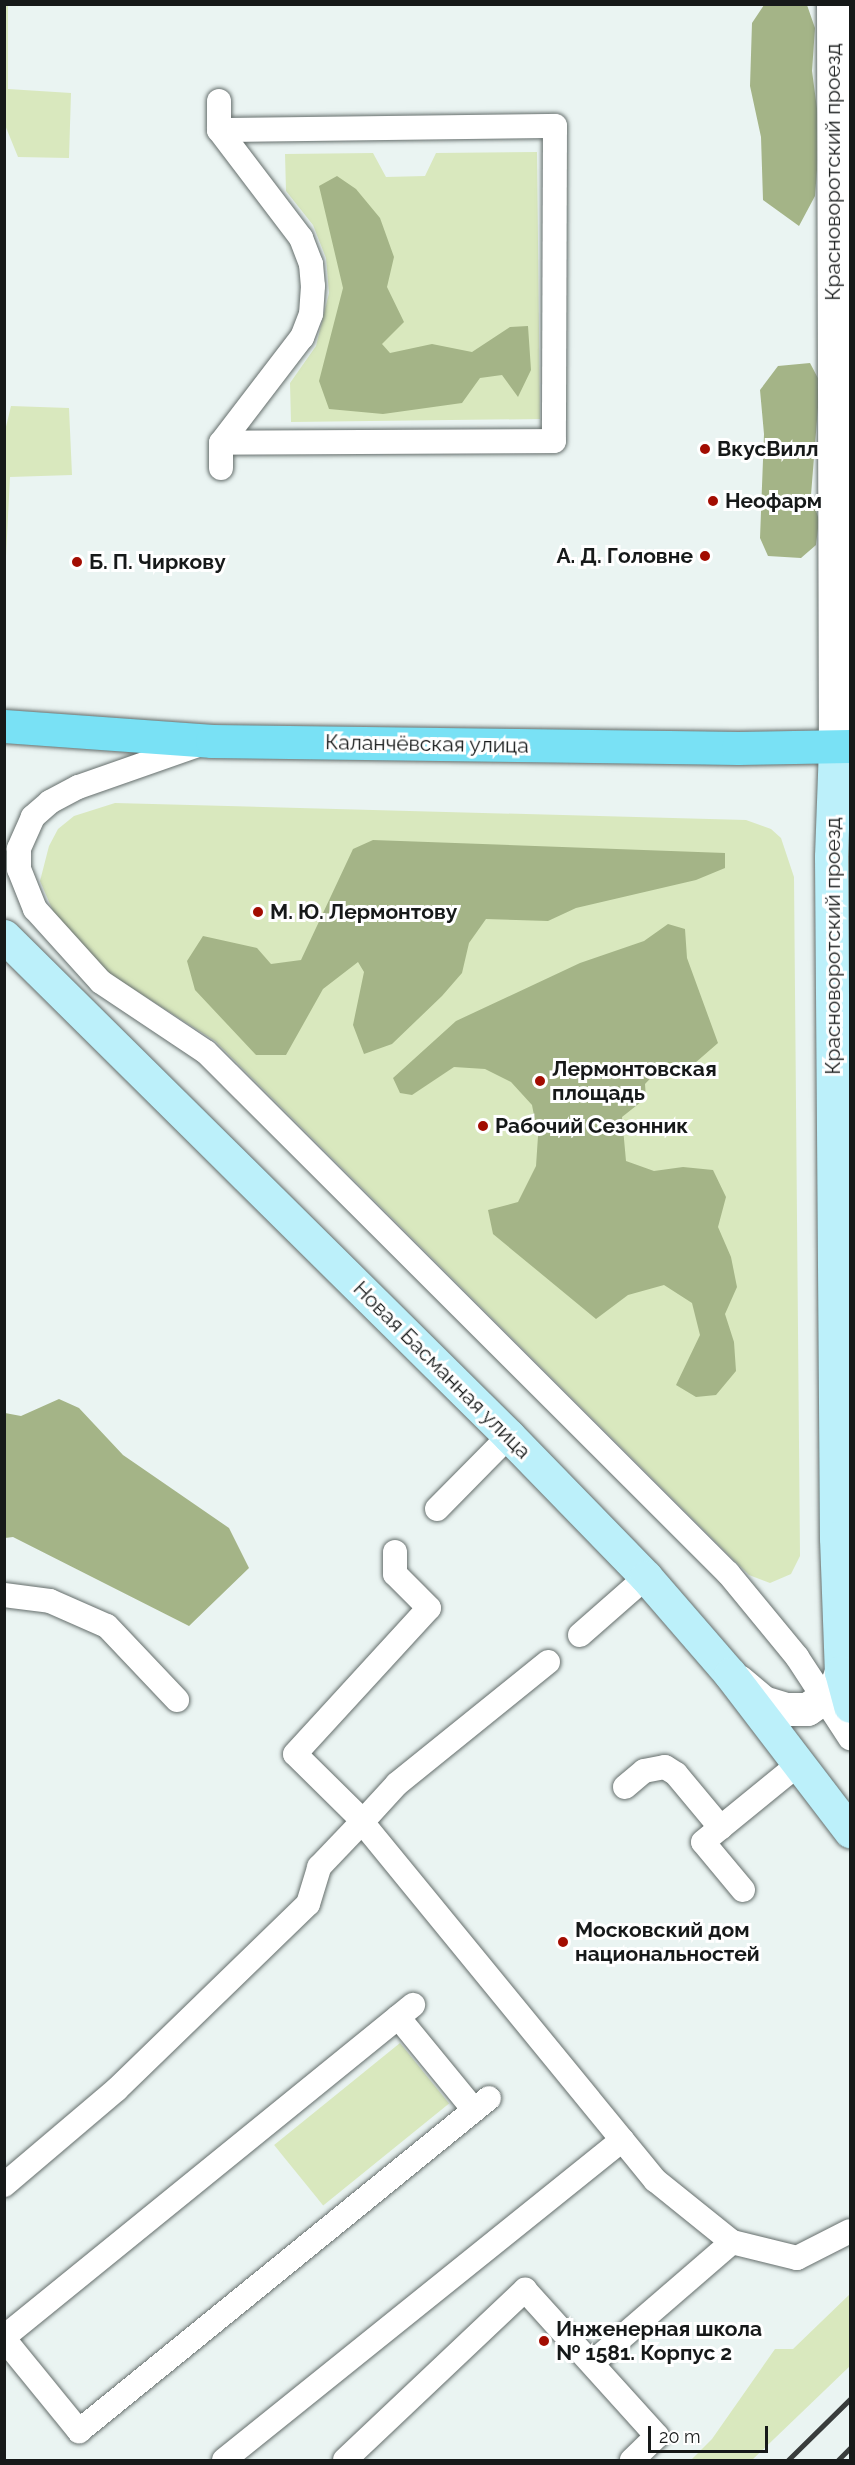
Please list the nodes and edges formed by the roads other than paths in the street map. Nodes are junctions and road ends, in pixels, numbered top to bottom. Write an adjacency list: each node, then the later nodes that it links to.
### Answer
1 (833, 4): 2 (street, Красноворотский проезд)
2 (841, 49): 9 (street, Красноворотский проезд)
3 (219, 101): 4 (lane)
4 (219, 130): 5 (lane); 5 (lane)
5 (220, 443): 6 (lane)
6 (220, 468)
7 (4, 726): 8 (main road, Каланчёвская улица)
8 (212, 741): 9 (main road, Каланчёвская улица); 20 (lane)
9 (843, 746): 16 (main road, Красноворотский проезд)
10 (4, 936): 11 (main road, Новая Басманная улица)
11 (509, 1436): 12 (lane); 14 (main road, Новая Басманная улица)
12 (437, 1509)
13 (395, 1552): 25 (lane)
14 (646, 1577): 17 (lane); 19 (main road, Новая Басманная улица)
15 (4, 1595): 21 (lane)
16 (844, 1595): 20 (main road, Красноворотский проезд)
17 (579, 1635)
18 (548, 1662): 25 (lane)
19 (730, 1674): 20 (street); 23 (main road, Новая Басманная улица)
20 (839, 1693): 22 (lane)
21 (177, 1700)
22 (850, 1738)
23 (800, 1763): 26 (lane); 27 (main road, Новая Басманная улица)
24 (625, 1786): 26 (lane)
25 (362, 1822): 29 (lane); 30 (lane)
26 (721, 1827): 28 (lane)
27 (850, 1831)
28 (743, 1890)
29 (622, 2140): 32 (lane); 35 (lane)
30 (4, 2185)
31 (850, 2231): 32 (lane)
32 (732, 2242): 34 (lane)
33 (4, 2338): 33 (lane)
34 (592, 2363): 36 (lane); 37 (lane)
35 (224, 2460)
36 (345, 2460)
37 (632, 2460)

